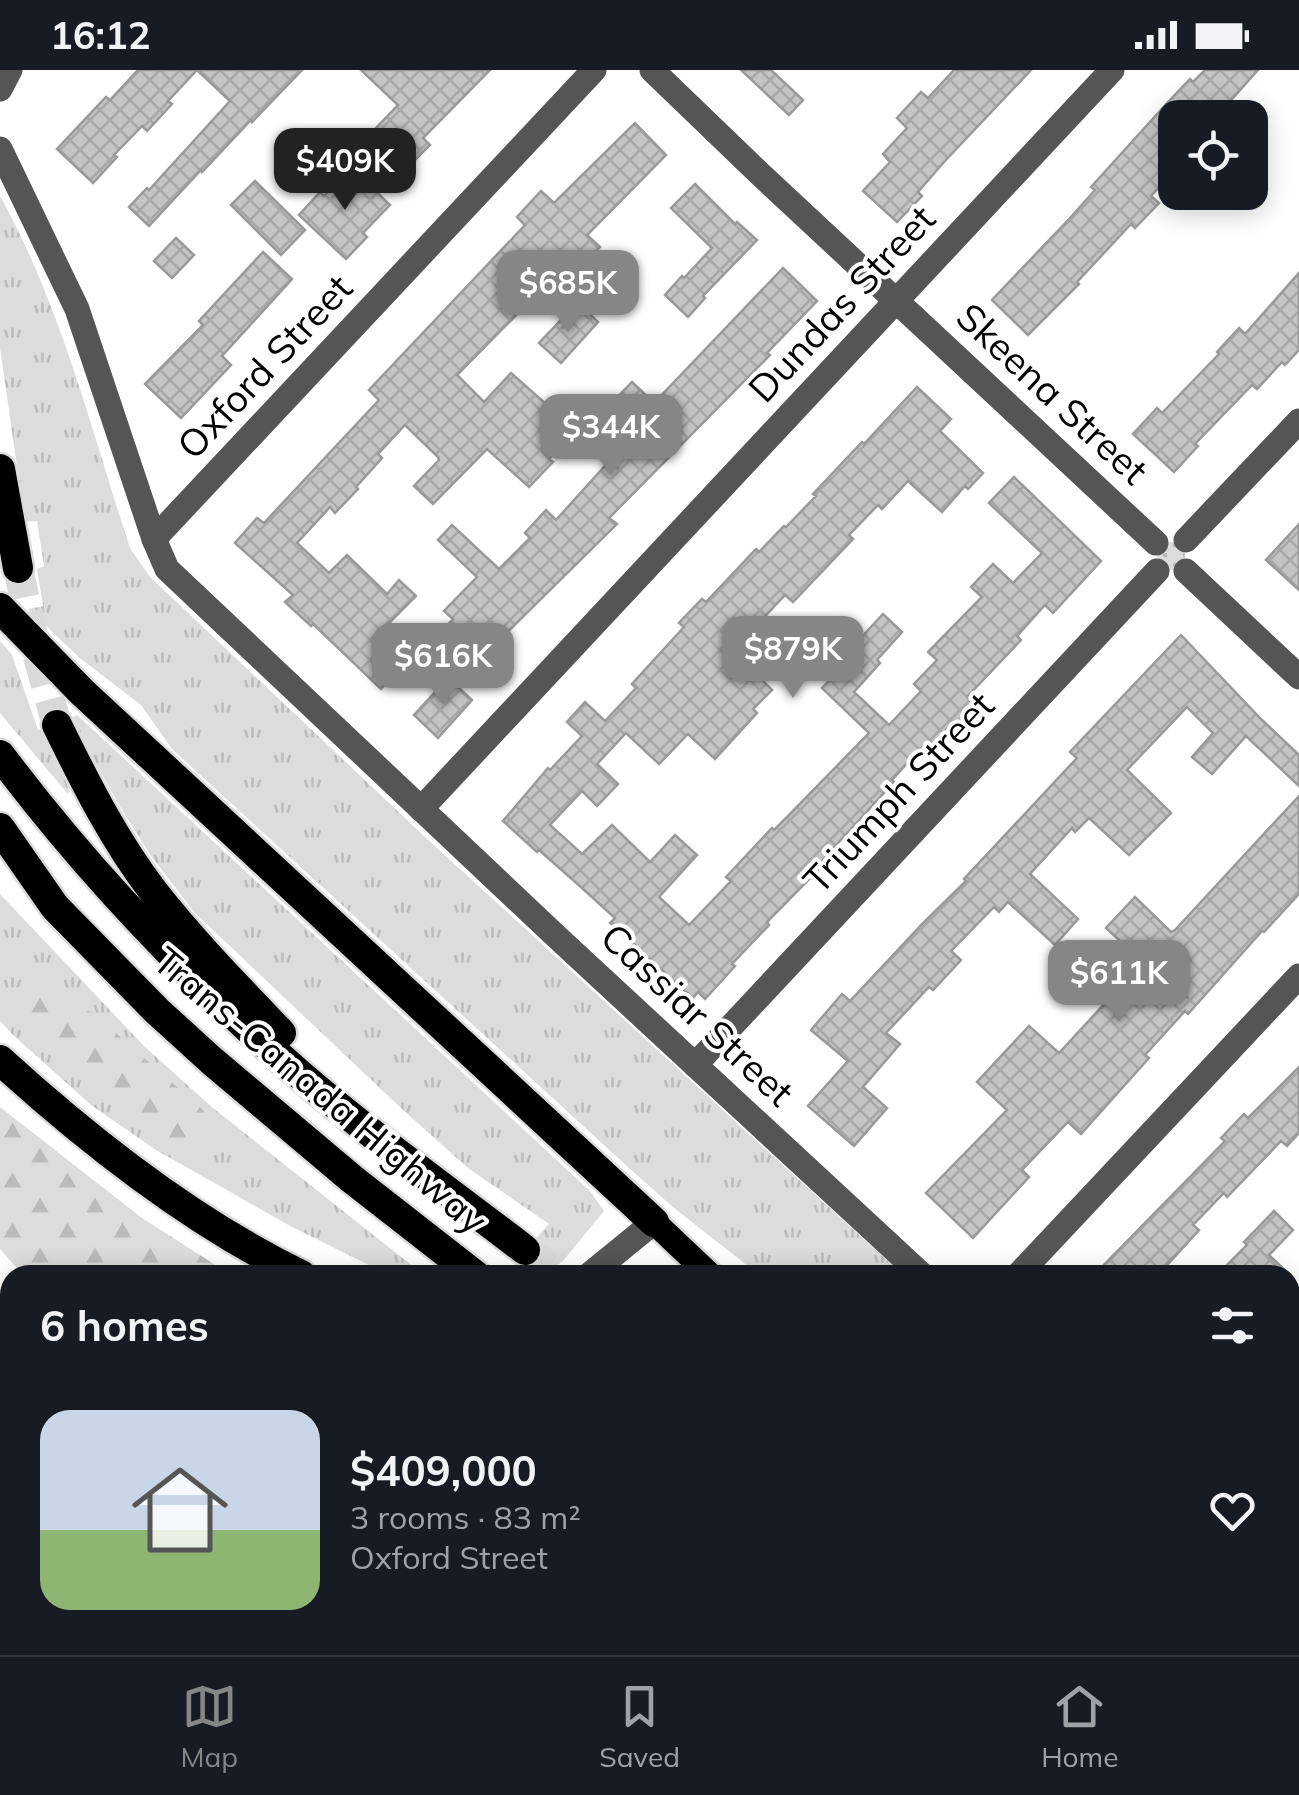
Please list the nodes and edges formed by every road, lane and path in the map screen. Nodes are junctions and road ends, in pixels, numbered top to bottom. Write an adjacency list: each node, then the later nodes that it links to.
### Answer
1 (10, 70): 5 (street)
2 (594, 70): 10 (street, Oxford Street)
3 (652, 70): 7 (street, Skeena Street)
4 (1112, 70): 7 (street, Dundas Street)
5 (0, 89)
6 (0, 149): 10 (street, Cassiar Street)
7 (896, 301): 12 (street, Skeena Street); 20 (street, Dundas Street)
8 (1299, 420): 11 (street)
9 (0, 469): 13 (highway)
10 (154, 539): 20 (street, Cassiar Street)
11 (1186, 540): 12 (street); 15 (street)
12 (1156, 543): 14 (street)
13 (18, 568)
14 (1158, 571): 15 (street); 26 (street, Triumph Street)
15 (1186, 572): 17 (street)
16 (0, 608): 28 (highway)
17 (1299, 677)
18 (57, 725): 27 (highway)
19 (0, 755): 27 (highway, Trans-Canada Highway)
20 (422, 809): 26 (street, Cassiar Street)
21 (0, 828): 23 (highway, Trans-Canada Highway)
22 (0, 858): 23 (highway)
23 (55, 906): 31 (highway, Trans-Canada Highway)
24 (1299, 976): 35 (street)
25 (0, 1060): 30 (highway)
26 (696, 1065): 34 (street, Cassiar Street)
27 (383, 1140): 29 (highway, Trans-Canada Highway)
28 (654, 1222): 32 (street); 33 (main road)
29 (525, 1250)
30 (283, 1265)
31 (462, 1265)
32 (601, 1265)
33 (699, 1265)
34 (911, 1265)
35 (1027, 1265)

